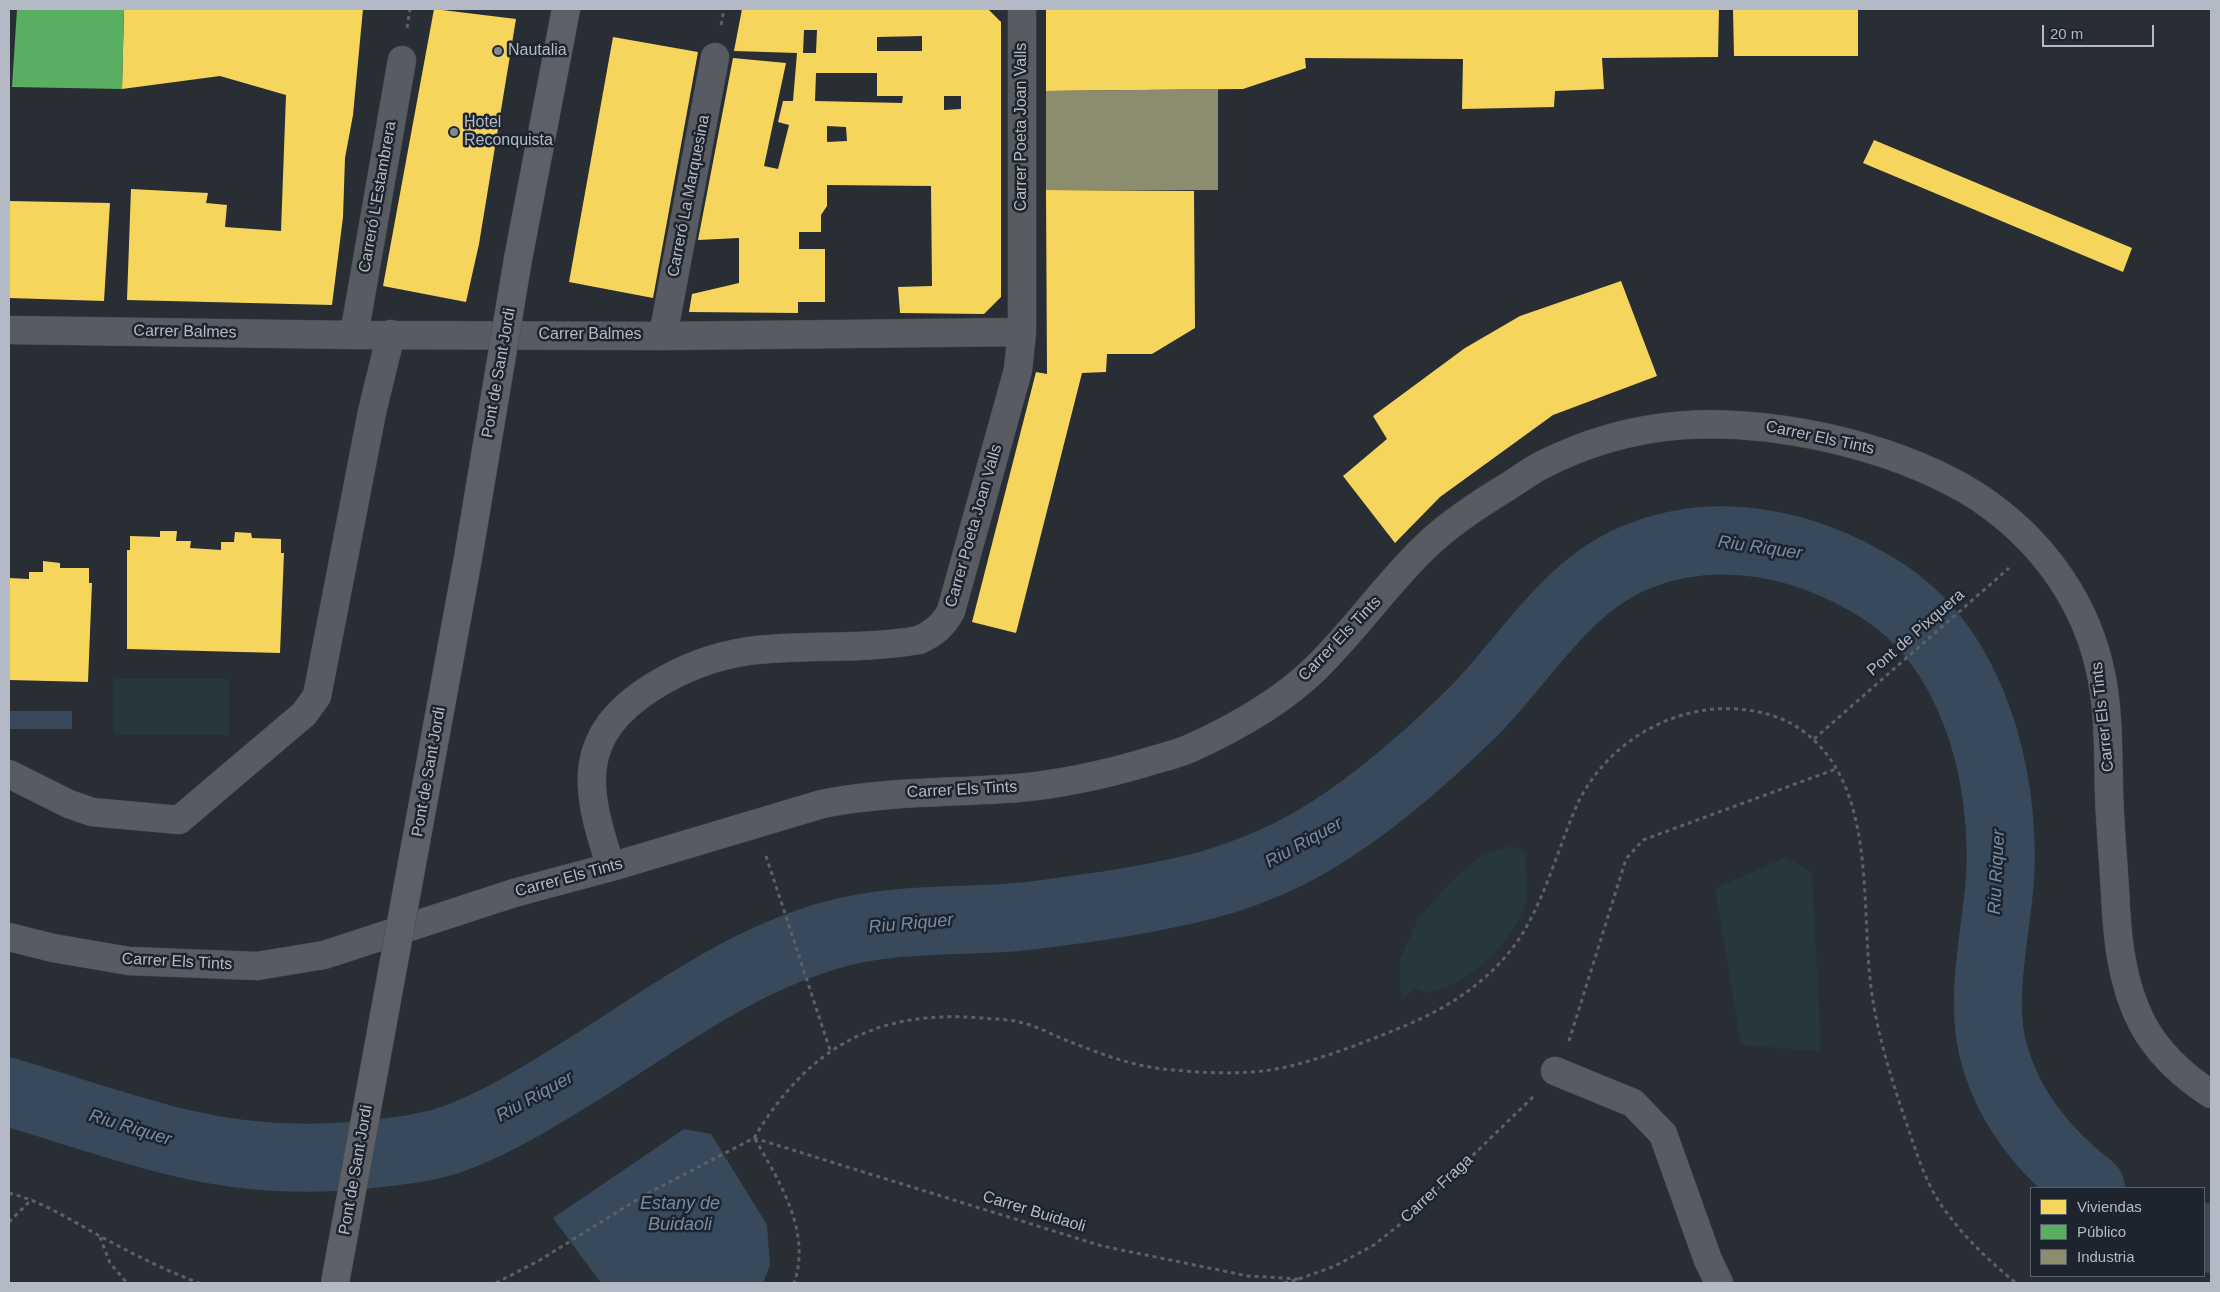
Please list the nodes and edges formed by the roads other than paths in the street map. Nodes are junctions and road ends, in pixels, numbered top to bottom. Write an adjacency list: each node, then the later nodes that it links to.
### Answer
1 (566, 9): 15 (main road, Pont de Sant Jordi, bridge)
2 (1022, 9): 6 (street, Carrer Poeta Joan Valls)
3 (715, 57): 9 (street, Carreró La Marquesina)
4 (402, 60): 8 (street, Carreró L'Estambrera)
5 (9, 330): 8 (street, Carrer Balmes)
6 (1022, 332): 9 (street, Carrer Balmes); 11 (street, Carrer Poeta Joan Valls)
7 (391, 334): 8 (street, Carrer Balmes); 9 (street, Carrer Balmes); 10 (street)
8 (354, 335)
9 (663, 336)
10 (9, 774)
11 (611, 867): 12 (street, Carrer Els Tints); 14 (street, Carrer Els Tints)
12 (9, 937)
13 (1555, 1072): 16 (street)
14 (2211, 1094)
15 (335, 1283)
16 (1719, 1283)

